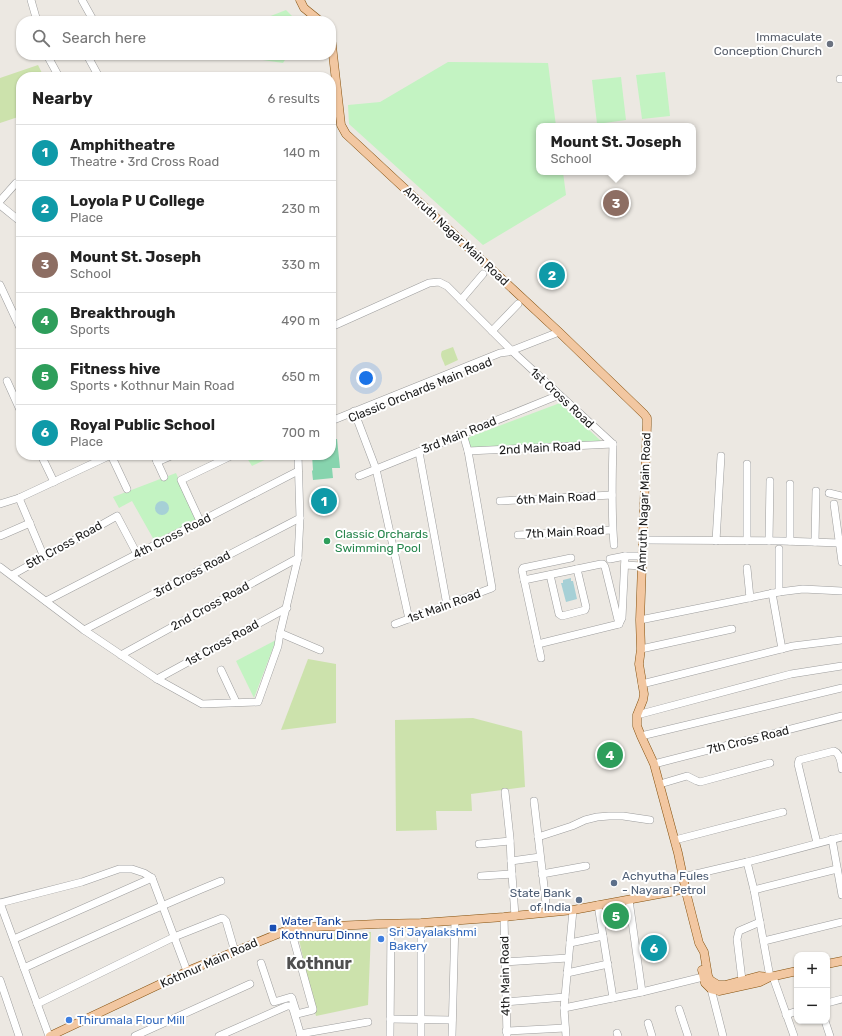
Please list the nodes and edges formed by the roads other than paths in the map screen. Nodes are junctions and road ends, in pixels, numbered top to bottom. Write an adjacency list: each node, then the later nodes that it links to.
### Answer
1 (31, 0): 4 (street)
2 (82, 0): 5 (street)
3 (300, 0): 6 (main road)
4 (36, 16)
5 (91, 16)
6 (314, 16)
7 (50, 60): 10 (street)
8 (90, 60): 11 (street)
9 (334, 60): 12 (main road, Amruth Nagar Main Road)
10 (56, 72)
11 (96, 72)
12 (335, 72)
13 (336, 81): 27 (main road, Amruth Nagar Main Road)
14 (16, 183): 15 (street)
15 (0, 201)
16 (0, 205): 18 (street)
17 (0, 211): 19 (street)
18 (16, 218)
19 (16, 223)
20 (483, 274): 22 (street)
21 (0, 285): 24 (street)
22 (461, 300): 25 (street, 1st Cross Road); 26 (street, 1st Cross Road)
23 (518, 304): 26 (street)
24 (16, 319)
25 (336, 325)
26 (492, 331): 28 (street, 1st Cross Road)
27 (559, 332): 28 (street, Classic Orchards Main Road); 70 (main road, Amruth Nagar Main Road)
28 (510, 352): 30 (street, 1st Cross Road); 32 (street, Classic Orchards Main Road)
29 (7, 381): 31 (street)
30 (559, 395): 35 (street, 3rd Main Road); 36 (street, 1st Cross Road)
31 (16, 401)
32 (355, 413): 33 (street, Classic Orchards Main Road); 34 (street, Classic Orchards Main Road); 48 (street)
33 (336, 419)
34 (336, 422)
35 (463, 434): 37 (street); 38 (street, 3rd Main Road)
36 (613, 444): 37 (street, 2nd Main Road); 58 (street)
37 (468, 451): 99 (street, 1st Main Road)
38 (419, 452): 48 (street, 3rd Main Road); 99 (street)
39 (721, 456): 71 (street)
40 (43, 460): 53 (street)
41 (95, 460): 53 (street)
42 (113, 460): 55 (street)
43 (162, 460): 46 (street)
44 (223, 460): 65 (street)
45 (298, 460): 49 (street)
46 (157, 462): 50 (street)
47 (747, 464): 72 (street)
48 (376, 469): 51 (street, 3rd Main Road); 101 (street)
49 (298, 471): 64 (street); 65 (street, 4th Cross Road)
50 (164, 476)
51 (359, 476)
52 (770, 481): 73 (street)
53 (54, 482): 60 (street)
54 (790, 484): 74 (street)
55 (127, 490)
56 (816, 491): 75 (street)
57 (829, 493): 59 (street)
58 (612, 495): 61 (street, 6th Main Road); 67 (street)
59 (842, 496)
60 (19, 498): 62 (street); 66 (street)
61 (500, 501)
62 (0, 504)
63 (834, 504): 76 (street)
64 (300, 518): 83 (street); 106 (street, 3rd Cross Road)
65 (200, 521): 79 (street, 4th Cross Road)
66 (30, 523): 69 (street); 82 (street)
67 (612, 530): 68 (street, 7th Main Road); 77 (street)
68 (518, 535)
69 (0, 536)
70 (643, 540): 71 (street); 81 (main road, Amruth Nagar Main Road)
71 (716, 541): 72 (street)
72 (747, 541): 73 (street)
73 (769, 541): 74 (street)
74 (790, 541): 75 (street)
75 (815, 542): 76 (street)
76 (840, 543): 86 (street)
77 (614, 545)
78 (779, 549): 96 (street)
79 (137, 554): 82 (street, 5th Cross Road); 98 (street, 4th Cross Road)
80 (625, 556): 81 (street); 85 (street); 87 (street)
81 (642, 556): 88 (main road, Amruth Nagar Main Road)
82 (44, 557): 92 (street, 5th Cross Road)
83 (298, 558): 100 (street); 113 (street, 2nd Cross Road)
84 (571, 558): 94 (street)
85 (610, 559)
86 (842, 562)
87 (625, 565): 88 (street); 104 (street)
88 (642, 566): 102 (main road, Amruth Nagar Main Road)
89 (0, 567): 92 (street)
90 (747, 568): 97 (street)
91 (577, 569): 93 (street); 93 (street); 104 (street)
92 (12, 575): 98 (street)
93 (550, 575): 94 (street)
94 (524, 580): 109 (street)
95 (842, 590): 96 (street)
96 (776, 593): 97 (street); 111 (street)
97 (750, 598): 102 (street)
98 (46, 601): 106 (street)
99 (447, 605): 101 (street, 1st Main Road)
100 (286, 608): 107 (street); 117 (street, 1st Cross Road)
101 (409, 619): 103 (street, 1st Main Road)
102 (640, 620): 110 (main road, Amruth Nagar Main Road)
103 (395, 624)
104 (619, 624): 109 (street)
105 (732, 629): 110 (street)
106 (84, 630): 113 (street)
107 (280, 633): 112 (street); 120 (street)
108 (842, 640): 111 (street)
109 (538, 644): 114 (street)
110 (640, 649): 118 (main road, Amruth Nagar Main Road)
111 (782, 649): 118 (street)
112 (320, 650)
113 (121, 655): 117 (street)
114 (541, 658)
115 (842, 666): 121 (street)
116 (221, 670): 120 (street)
117 (157, 679): 120 (street)
118 (642, 684): 121 (main road, Amruth Nagar Main Road)
119 (842, 688): 123 (street)
120 (236, 702)
121 (637, 716): 123 (main road, Amruth Nagar Main Road)
122 (842, 716): 125 (street, 7th Cross Road)
123 (641, 736): 125 (main road, Amruth Nagar Main Road)
124 (770, 763): 127 (street)
125 (654, 764): 127 (main road, Amruth Nagar Main Road)
126 (842, 769): 138 (street)
127 (660, 784): 134 (main road, Amruth Nagar Main Road)
128 (505, 792): 136 (street)
129 (534, 801): 132 (street)
130 (783, 812): 134 (street)
131 (650, 820): 132 (street)
132 (538, 837): 139 (street)
133 (842, 837): 135 (street)
134 (675, 840): 147 (main road, Amruth Nagar Main Road)
135 (832, 840): 138 (street); 143 (street)
136 (510, 841): 137 (street); 140 (street)
137 (479, 844)
138 (817, 844): 141 (street)
139 (540, 857): 140 (street); 145 (street)
140 (511, 861): 144 (street)
141 (747, 862): 147 (street); 151 (street)
142 (586, 866): 145 (street)
143 (837, 869): 151 (street); 152 (street)
144 (512, 874): 146 (street); 159 (street)
145 (542, 874): 158 (street)
146 (481, 876)
147 (683, 877): 150 (main road, Amruth Nagar Main Road)
148 (152, 878): 154 (street); 155 (street); 169 (street)
149 (221, 881): 155 (street)
150 (686, 889): 153 (main road, Kothnur Main Road); 172 (main road, Amruth Nagar Main Road)
151 (754, 890): 162 (street)
152 (842, 895)
153 (629, 900): 156 (main road, Kothnur Main Road); 190 (street)
154 (0, 903): 169 (street)
155 (162, 905): 168 (street); 180 (street)
156 (598, 906): 157 (main road, Kothnur Main Road); 167 (street)
157 (573, 910): 158 (main road, Kothnur Main Road); 171 (street)
158 (547, 912): 159 (main road, Kothnur Main Road)
159 (515, 916): 160 (main road, Kothnur Main Road)
160 (504, 917): 161 (main road, Kothnur Main Road); 176 (street, 4th Main Road)
161 (455, 921): 164 (main road, Kothnur Main Road); 203 (street)
162 (760, 922): 170 (street); 187 (street)
163 (842, 922): 170 (street)
164 (421, 923): 165 (main road, Kothnur Main Road); 202 (street)
165 (391, 924): 166 (main road, Kothnur Main Road); 201 (street)
166 (291, 930): 173 (main road, Kothnur Main Road); 177 (street)
167 (603, 936): 171 (street); 179 (street)
168 (174, 937): 173 (street); 181 (street); 196 (street)
169 (14, 939): 180 (street)
170 (764, 941): 185 (street)
171 (570, 943): 174 (street)
172 (699, 944): 184 (main road, Amruth Nagar Main Road); 187 (main road, Amruth Nagar Main Road)
173 (235, 952): 181 (main road, Kothnur Main Road)
174 (568, 958): 176 (street); 183 (street)
175 (842, 961): 178 (main road)
176 (505, 962): 194 (street, 4th Main Road)
177 (261, 963)
178 (830, 963)
179 (608, 964): 183 (street); 192 (street)
180 (24, 968): 196 (street)
181 (188, 971): 211 (main road, Kothnur Main Road)
182 (794, 972): 185 (main road, Amruth Nagar Main Road)
183 (567, 974): 191 (street)
184 (703, 977): 189 (main road, Amruth Nagar Main Road); 190 (street)
185 (772, 977): 187 (main road, Amruth Nagar Main Road); 189 (main road, Amruth Nagar Main Road); 200 (street)
186 (0, 980): 210 (street)
187 (742, 980)
188 (250, 984): 212 (street)
189 (711, 989): 220 (street)
190 (642, 992): 192 (street)
191 (565, 997): 194 (street); 197 (street)
192 (613, 998): 197 (street)
193 (842, 999): 195 (street)
194 (506, 1002): 208 (street, 4th Main Road)
195 (830, 1002)
196 (37, 1004): 211 (street)
197 (564, 1008): 207 (street)
198 (679, 1009): 219 (street)
199 (794, 1013): 200 (street)
200 (786, 1015): 221 (street)
201 (390, 1019): 202 (street); 214 (street)
202 (421, 1019): 203 (street); 215 (street)
203 (452, 1020): 216 (street)
204 (368, 1022): 209 (street)
205 (648, 1023): 218 (street)
206 (826, 1024): 222 (street)
207 (565, 1028): 208 (street); 217 (street)
208 (506, 1034)
209 (300, 1035): 213 (street)
210 (19, 1036)
211 (50, 1036)
212 (135, 1036)
213 (219, 1036)
214 (390, 1036)
215 (421, 1036)
216 (452, 1036)
217 (566, 1036)
218 (652, 1036)
219 (688, 1036)
220 (722, 1036)
221 (794, 1036)
222 (830, 1036)

